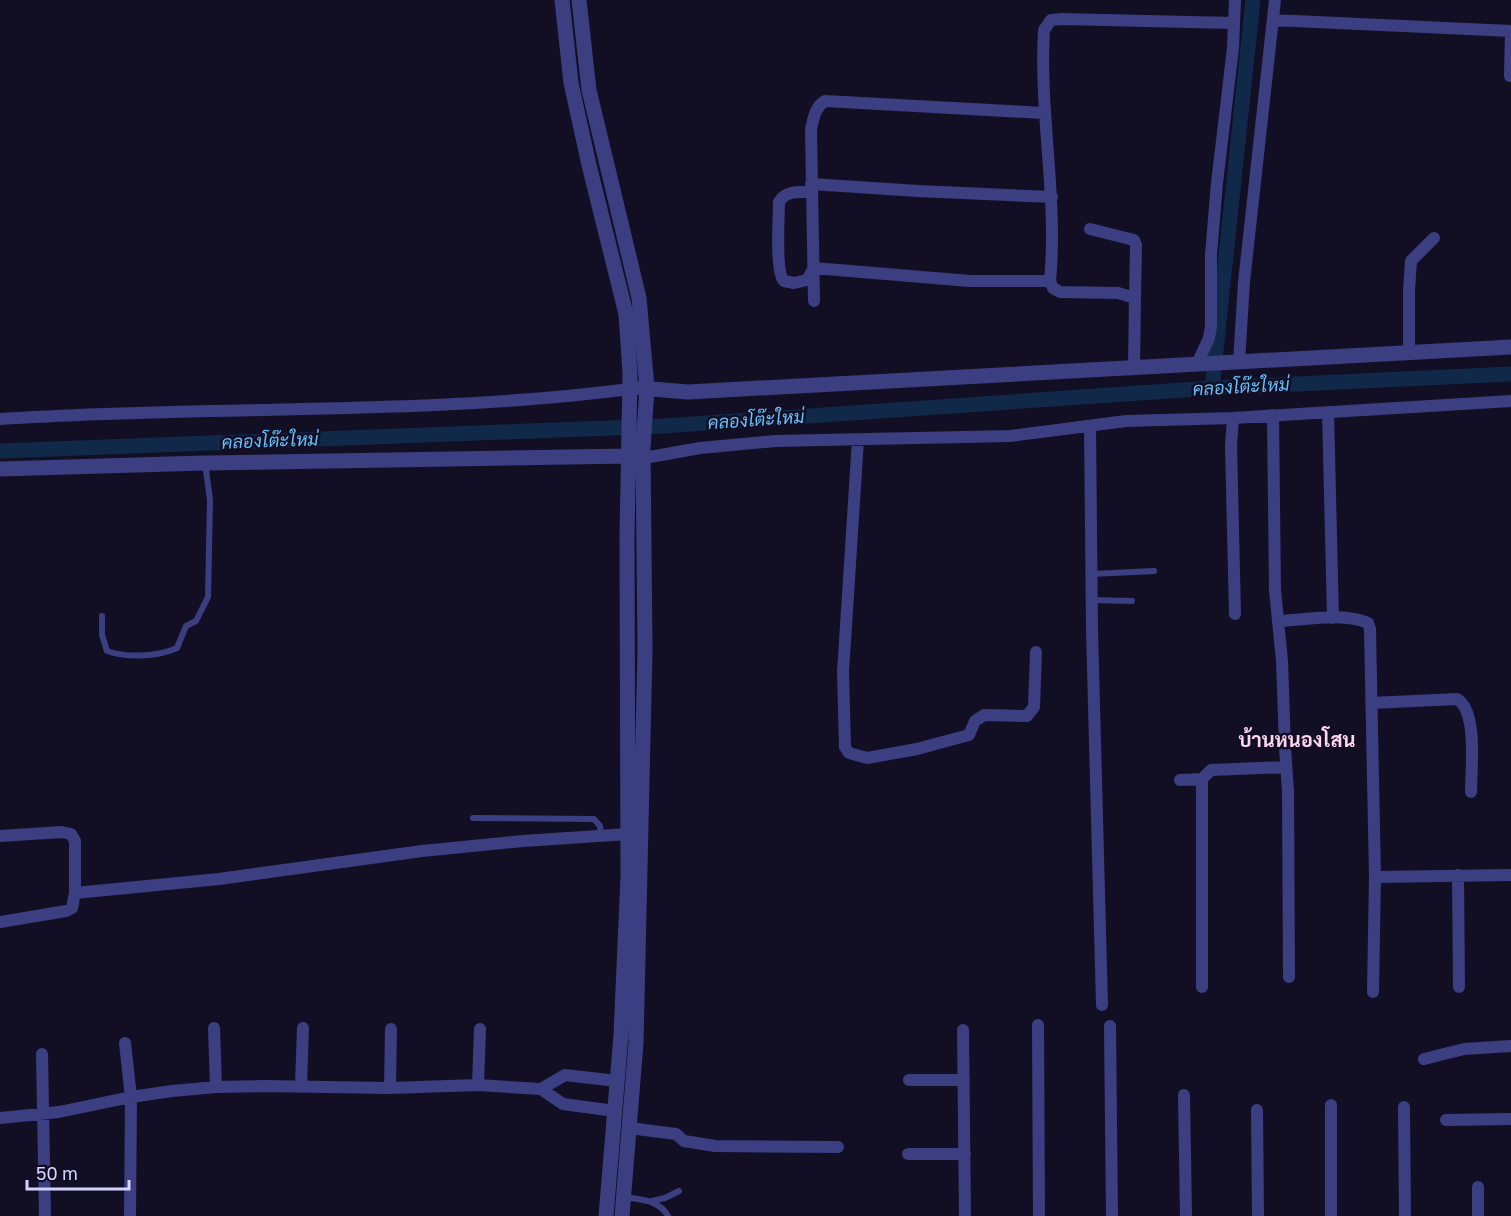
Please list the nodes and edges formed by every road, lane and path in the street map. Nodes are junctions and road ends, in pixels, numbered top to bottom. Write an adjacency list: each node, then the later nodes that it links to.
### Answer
1 (562, 0): 23 (street)
2 (579, 0): 23 (street)
3 (1235, 0): 6 (street)
4 (1275, 0): 5 (street)
5 (1273, 20): 7 (street); 20 (street)
6 (1233, 23): 9 (street); 21 (street)
7 (1511, 31): 8 (street)
8 (1510, 76)
9 (1043, 113): 10 (street); 11 (street)
10 (811, 188): 11 (street); 14 (street); 14 (street)
11 (1052, 197): 15 (street)
12 (1090, 229): 16 (street)
13 (1434, 238): 19 (street)
14 (813, 268): 15 (street); 17 (street)
15 (1050, 281): 16 (street)
16 (1135, 298): 22 (street)
17 (814, 301)
18 (1511, 347): 19 (street)
19 (1409, 353): 20 (street)
20 (1236, 362): 21 (street)
21 (1202, 363): 22 (street)
22 (1134, 368): 23 (street)
23 (638, 394): 28 (street); 31 (street)
24 (1511, 401): 25 (street)
25 (1328, 412): 26 (street); 40 (street)
26 (1274, 415): 27 (street); 41 (street)
27 (1233, 418): 29 (street); 38 (street)
28 (0, 420)
29 (1090, 426): 30 (street); 35 (street)
30 (858, 440): 31 (street); 42 (street)
31 (636, 454): 32 (street); 49 (street); 91 (street)
32 (205, 463): 33 (street); 39 (lane)
33 (0, 469)
34 (1154, 571): 35 (lane)
35 (1092, 574): 36 (street)
36 (1092, 600): 37 (lane); 61 (street)
37 (1132, 601)
38 (1235, 614)
39 (102, 616)
40 (1333, 618): 41 (street); 43 (street)
41 (1279, 621): 44 (street)
42 (1036, 652)
43 (1371, 703): 47 (street); 54 (street)
44 (1286, 767): 45 (street); 57 (street)
45 (1202, 779): 46 (street); 58 (street)
46 (1180, 780)
47 (1471, 792)
48 (473, 818): 51 (lane)
49 (628, 834): 51 (street); 75 (street)
50 (0, 836): 55 (street)
51 (601, 836): 55 (street)
52 (1511, 874): 53 (street)
53 (1458, 875): 54 (street); 59 (street)
54 (1375, 877): 60 (street)
55 (75, 893): 56 (street)
56 (0, 922)
57 (1289, 977)
58 (1202, 987)
59 (1459, 987)
60 (1373, 992)
61 (1102, 1005)
62 (1038, 1025): 105 (street)
63 (1110, 1026): 106 (street)
64 (214, 1028): 78 (street)
65 (303, 1028): 77 (street)
66 (391, 1029): 79 (street)
67 (480, 1029): 76 (street)
68 (963, 1029): 74 (street)
69 (125, 1043): 82 (street)
70 (1511, 1046): 72 (street)
71 (42, 1054): 87 (street)
72 (1424, 1059)
73 (909, 1080): 74 (street)
74 (964, 1080): 94 (street)
75 (617, 1081): 80 (street); 86 (street)
76 (478, 1085): 79 (street); 80 (street)
77 (301, 1086): 78 (street); 79 (street)
78 (216, 1087): 82 (street)
79 (390, 1088)
80 (541, 1089): 86 (street)
81 (1184, 1095): 107 (street)
82 (131, 1096): 87 (street); 100 (street)
83 (1331, 1105): 109 (street)
84 (1404, 1107): 110 (street)
85 (1257, 1110): 108 (street)
86 (615, 1111): 101 (street)
87 (44, 1113): 88 (street); 99 (street)
88 (0, 1118)
89 (1511, 1119): 90 (street)
90 (1446, 1120)
91 (629, 1128): 92 (street); 97 (street)
92 (838, 1147)
93 (908, 1154): 94 (street)
94 (964, 1154): 104 (street)
95 (1478, 1187): 111 (street)
96 (679, 1191): 98 (lane)
97 (623, 1197): 98 (lane); 102 (street)
98 (651, 1201): 103 (lane)
99 (45, 1216)
100 (130, 1216)
101 (606, 1216)
102 (622, 1216)
103 (668, 1216)
104 (965, 1216)
105 (1039, 1216)
106 (1112, 1216)
107 (1186, 1216)
108 (1258, 1216)
109 (1331, 1216)
110 (1405, 1216)
111 (1478, 1216)

